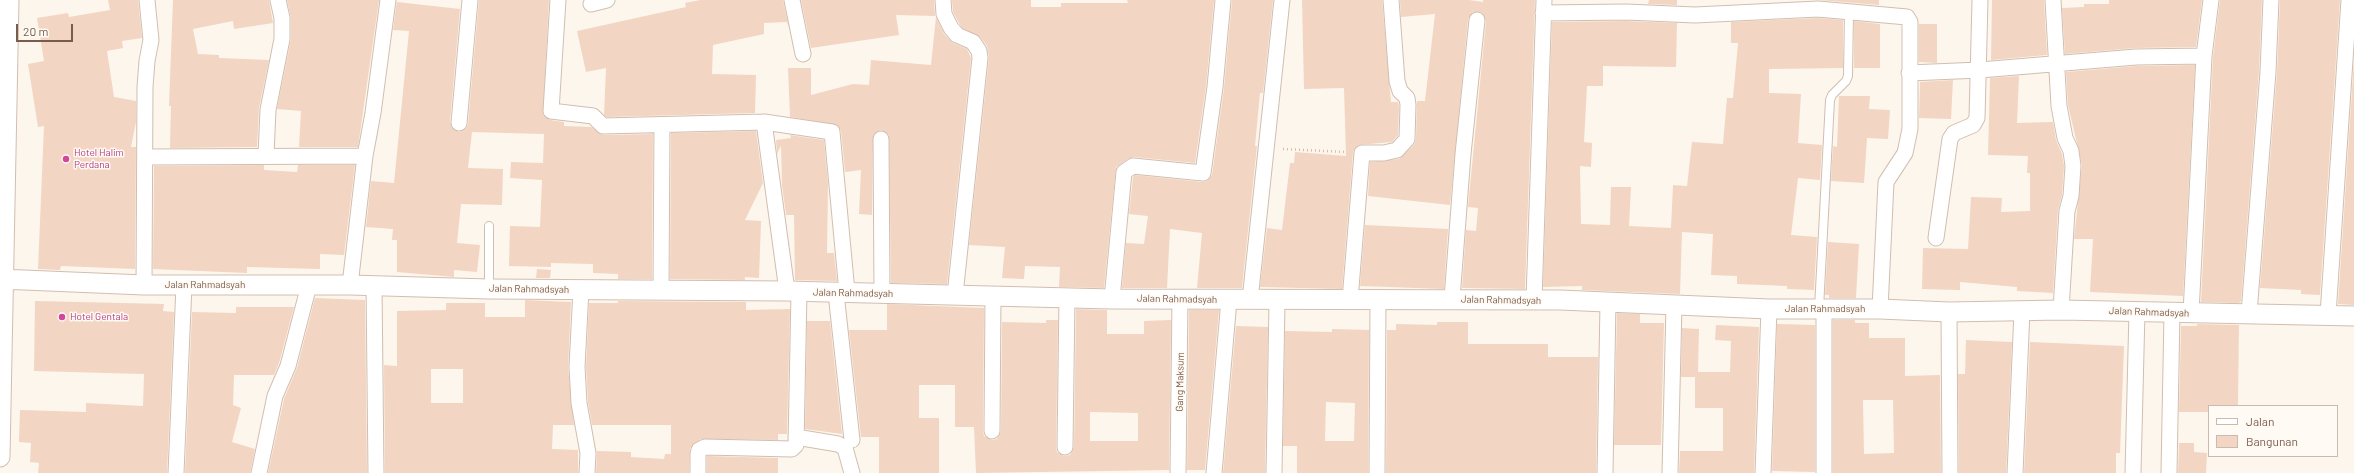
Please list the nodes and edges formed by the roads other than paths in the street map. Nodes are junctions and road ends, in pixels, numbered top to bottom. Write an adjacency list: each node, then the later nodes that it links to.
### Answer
1 (9, 0): 37 (street)
2 (147, 0): 34 (street)
3 (278, 0): 32 (street)
4 (388, 0): 33 (street)
5 (470, 0): 29 (street)
6 (558, 0): 30 (street)
7 (607, 0): 18 (street)
8 (792, 0): 23 (street)
9 (943, 0): 49 (street)
10 (1222, 0): 54 (street)
11 (1282, 0): 57 (street)
12 (1391, 0): 58 (street)
13 (1980, 0): 26 (street)
14 (2054, 0): 25 (street)
15 (2211, 0): 24 (street)
16 (2271, 0): 72 (street)
17 (2349, 0): 73 (street)
18 (591, 4)
19 (1818, 4): 20 (street); 21 (street)
20 (1544, 6): 59 (street)
21 (1850, 12): 27 (street); 64 (lane)
22 (1477, 20): 55 (street)
23 (803, 54)
24 (2204, 56): 25 (street); 71 (street)
25 (2055, 64): 26 (street); 66 (street)
26 (1980, 70): 27 (street); 36 (street)
27 (1909, 73): 65 (street)
28 (764, 122): 30 (street); 46 (street); 47 (street)
29 (459, 123)
30 (662, 125): 44 (street)
31 (881, 139): 48 (street)
32 (266, 155): 33 (street); 34 (street)
33 (365, 156): 41 (street)
34 (146, 157): 38 (street)
35 (489, 226): 43 (lane)
36 (1936, 238)
37 (1, 279): 38 (street, Jalan Rahmadsyah); 75 (street)
38 (144, 285): 39 (street, Jalan Rahmadsyah)
39 (184, 285): 40 (street, Jalan Rahmadsyah); 82 (street)
40 (309, 285): 41 (street, Jalan Rahmadsyah); 83 (street)
41 (350, 285): 42 (street, Jalan Rahmadsyah)
42 (374, 285): 43 (street, Jalan Rahmadsyah); 84 (street)
43 (489, 288): 45 (street, Jalan Rahmadsyah)
44 (661, 289): 45 (street, Jalan Rahmadsyah); 46 (street, Jalan Rahmadsyah)
45 (581, 290): 85 (street)
46 (793, 291): 47 (street, Jalan Rahmadsyah); 77 (street)
47 (842, 292): 48 (street, Jalan Rahmadsyah); 78 (street)
48 (882, 293): 49 (street, Jalan Rahmadsyah)
49 (955, 295): 50 (street, Jalan Rahmadsyah)
50 (993, 296): 51 (street, Jalan Rahmadsyah); 76 (street)
51 (1067, 297): 54 (street, Jalan Rahmadsyah); 79 (street)
52 (1180, 298): 54 (street, Jalan Rahmadsyah); 56 (street, Jalan Rahmadsyah); 81 (street, Gang Maksum)
53 (1378, 298): 55 (street, Jalan Rahmadsyah); 58 (street, Jalan Rahmadsyah); 90 (street)
54 (1112, 299)
55 (1452, 299): 59 (street, Jalan Rahmadsyah)
56 (1229, 300): 57 (street, Jalan Rahmadsyah); 88 (street)
57 (1250, 300): 60 (street, Jalan Rahmadsyah)
58 (1350, 300): 60 (street, Jalan Rahmadsyah)
59 (1534, 300): 61 (street, Jalan Rahmadsyah)
60 (1277, 301): 89 (street)
61 (1608, 303): 62 (street, Jalan Rahmadsyah); 91 (street)
62 (1674, 305): 63 (street, Jalan Rahmadsyah); 92 (street)
63 (1769, 309): 64 (street, Jalan Rahmadsyah); 93 (street)
64 (1822, 309): 65 (street, Jalan Rahmadsyah); 94 (street)
65 (1880, 309): 69 (street, Jalan Rahmadsyah)
66 (2061, 310): 67 (street, Jalan Rahmadsyah); 68 (street, Jalan Rahmadsyah)
67 (2022, 311): 69 (street, Jalan Rahmadsyah); 96 (street)
68 (2137, 311): 70 (street, Jalan Rahmadsyah); 97 (street)
69 (1949, 312): 95 (street)
70 (2172, 312): 71 (street, Jalan Rahmadsyah); 98 (street)
71 (2191, 313): 72 (street, Jalan Rahmadsyah)
72 (2249, 313): 73 (street, Jalan Rahmadsyah)
73 (2328, 315): 74 (street, Jalan Rahmadsyah)
74 (2354, 316)
75 (1, 395): 80 (street)
76 (992, 431)
77 (796, 437): 86 (street); 87 (street)
78 (852, 440)
79 (1065, 447)
80 (0, 456)
81 (1178, 469)
82 (176, 473)
83 (259, 473)
84 (376, 473)
85 (587, 473)
86 (698, 473)
87 (852, 473)
88 (1214, 473)
89 (1274, 473)
90 (1377, 473)
91 (1605, 473)
92 (1670, 473)
93 (1763, 473)
94 (1824, 473)
95 (1950, 473)
96 (2015, 473)
97 (2134, 473)
98 (2169, 473)

